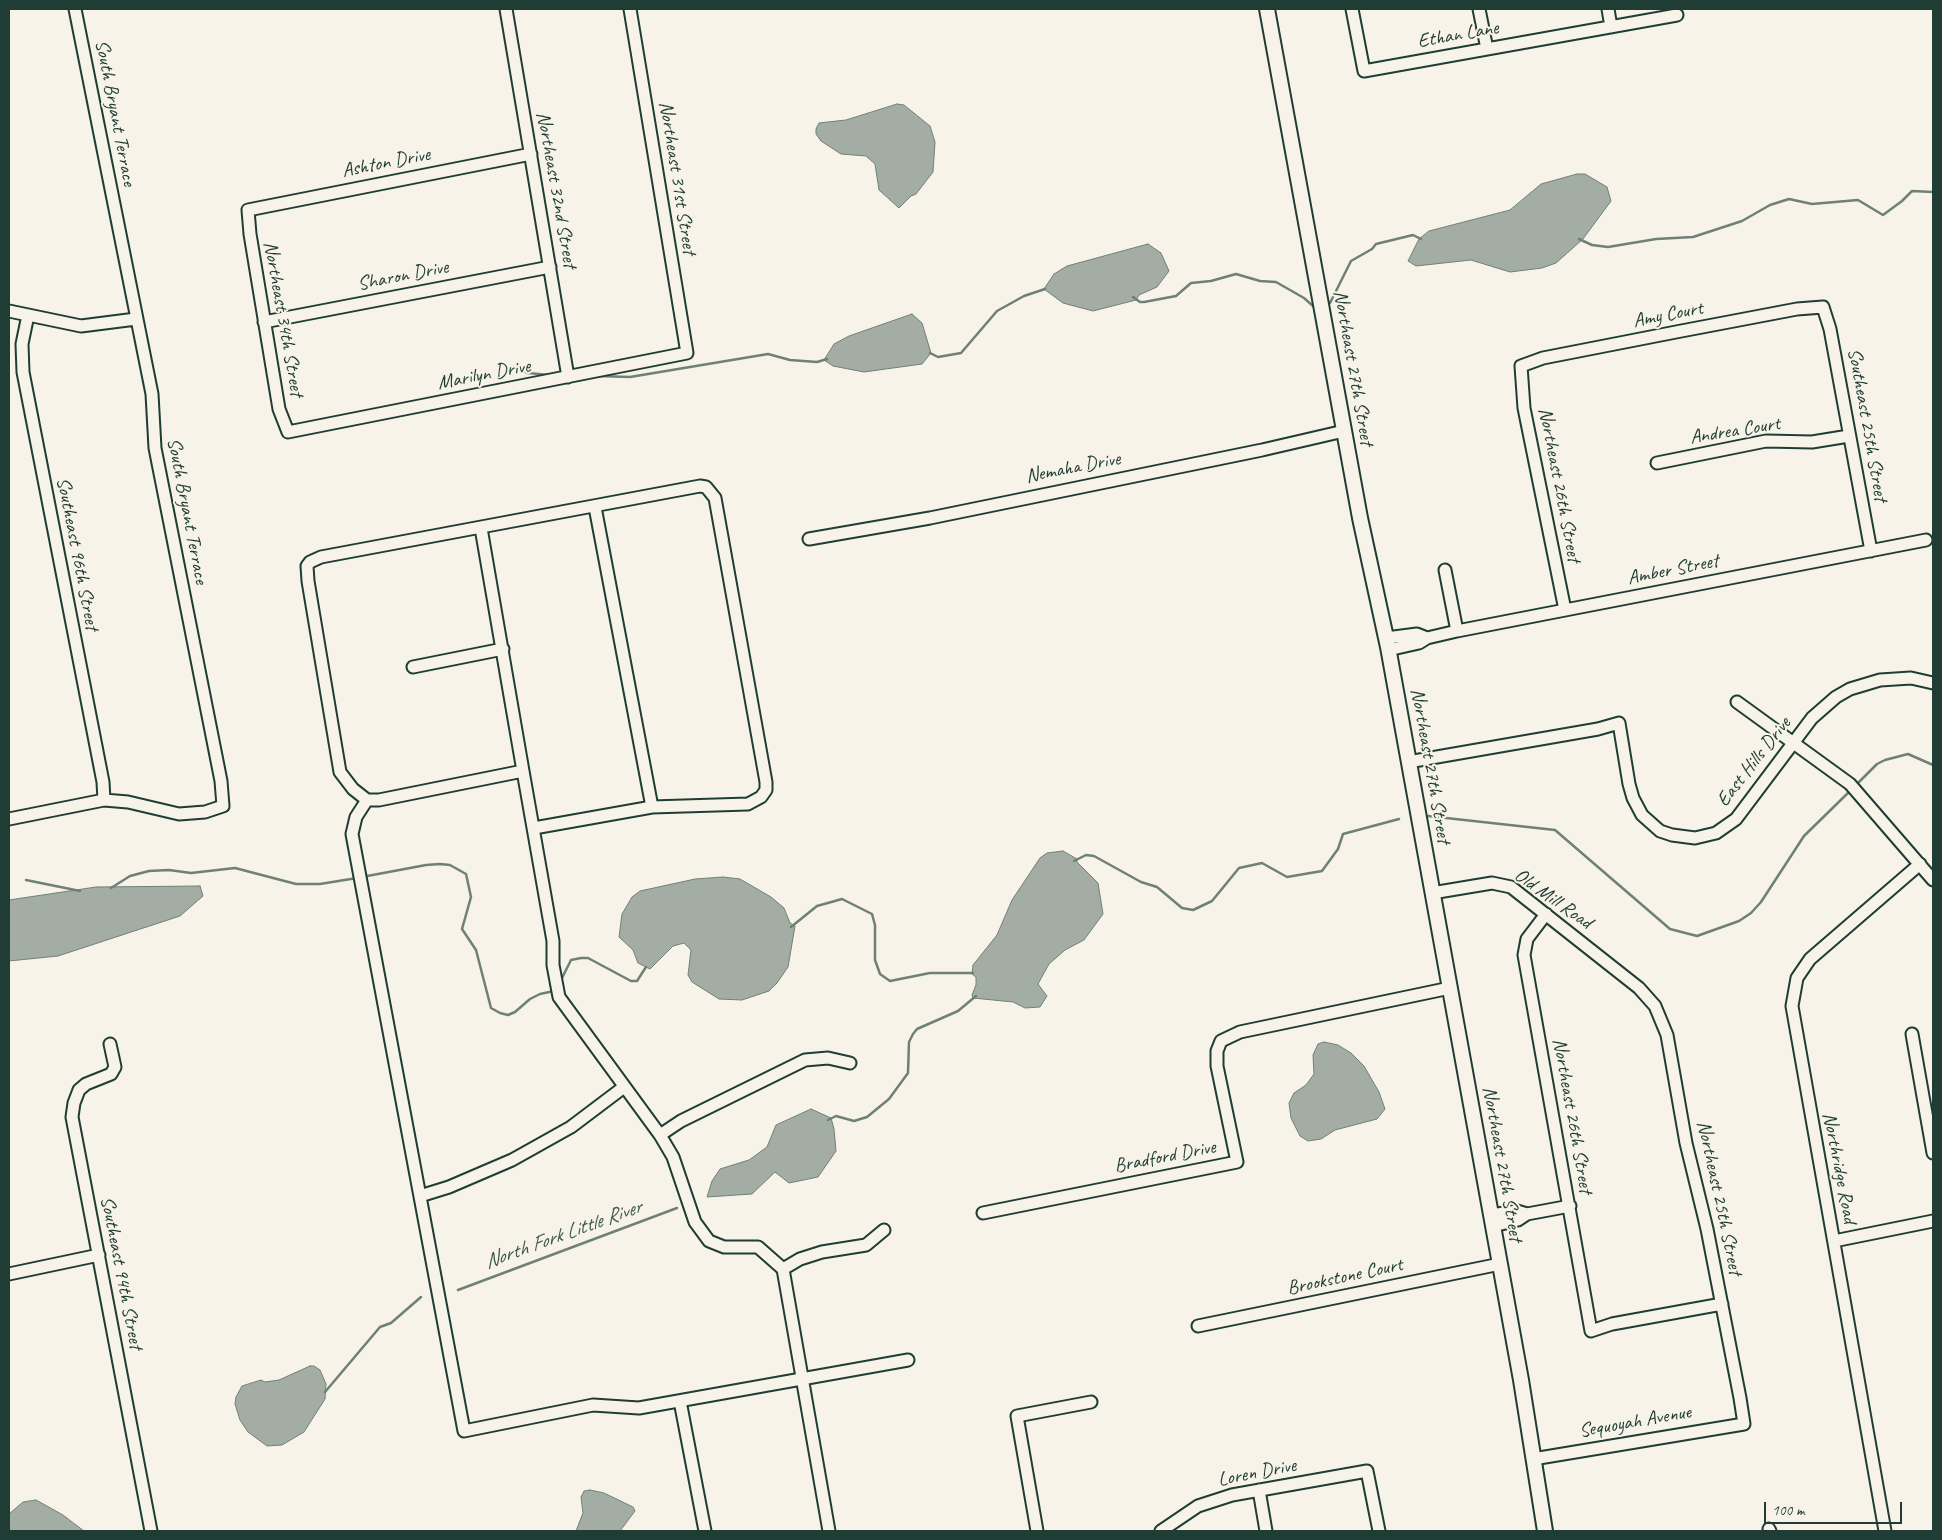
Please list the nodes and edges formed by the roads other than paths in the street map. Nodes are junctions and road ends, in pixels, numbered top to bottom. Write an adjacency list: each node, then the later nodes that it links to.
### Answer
1 (75, 9): 17 (street, South Bryant Terrace)
2 (506, 9): 11 (street, Northeast 32nd Street)
3 (630, 9): 19 (street, Northeast 31st Street)
4 (1267, 9): 22 (street, Northeast 27th Street)
5 (1352, 9): 10 (street, Ethan Lane)
6 (1479, 9): 10 (street)
7 (1608, 9): 9 (street)
8 (1677, 15): 9 (street, Ethan Lane)
9 (1611, 27): 10 (street, Ethan Lane)
10 (1487, 49)
11 (531, 154): 12 (street, Ashton Drive); 13 (street, Northeast 32nd Street)
12 (248, 210): 18 (street, Northeast 34th Street)
13 (550, 267): 18 (street, Sharon Drive); 21 (street, Northeast 32nd Street)
14 (1823, 307): 20 (street, Amy Court); 24 (street, Southeast 25th Street)
15 (9, 311): 16 (street)
16 (28, 315): 17 (street); 42 (street, Southeast 96th Street)
17 (136, 319): 42 (street, South Bryant Terrace)
18 (264, 322): 23 (street, Northeast 34th Street)
19 (687, 353): 21 (street, Marilyn Drive)
20 (1521, 366): 32 (street, Northeast 26th Street)
21 (568, 377): 23 (street, Marilyn Drive)
22 (1344, 431): 28 (street, Nemaha Drive); 34 (street, Northeast 27th Street)
23 (288, 432)
24 (1849, 436): 25 (street, Andrea Court); 30 (street, Southeast 25th Street)
25 (1657, 463)
26 (595, 507): 27 (street); 44 (street); 44 (street)
27 (480, 528): 35 (street); 43 (street)
28 (809, 539)
29 (1926, 540): 30 (street, Amber Street)
30 (1871, 552): 32 (street, Amber Street)
31 (1445, 570): 33 (street)
32 (1565, 610): 33 (street, Amber Street)
33 (1457, 631): 34 (street, Amber Street)
34 (1387, 644): 40 (street, Northeast 27th Street)
35 (502, 649): 36 (street); 41 (street)
36 (413, 667)
37 (1933, 683): 39 (street, East Hills Drive)
38 (1737, 702): 39 (street)
39 (1793, 741): 40 (street, East Hills Drive); 47 (street)
40 (1408, 762): 49 (street, Northeast 27th Street)
41 (523, 771): 43 (street); 46 (street)
42 (104, 800): 45 (street, South Bryant Terrace)
43 (367, 800): 59 (street)
44 (652, 807): 46 (street)
45 (9, 819)
46 (534, 828): 56 (street)
47 (1920, 864): 48 (street); 65 (street, Northridge Road)
48 (1933, 880)
49 (1432, 892): 50 (street, Old Mill Road); 51 (street, Northeast 27th Street)
50 (1546, 914): 52 (street, Old Mill Road); 60 (street, Northeast 26th Street)
51 (1450, 988): 61 (street, Bradford Drive); 62 (street, Northeast 27th Street)
52 (1639, 988): 70 (street, Northeast 25th Street)
53 (1912, 1034): 58 (street)
54 (110, 1044): 66 (street, Southeast 94th Street)
55 (850, 1063): 57 (street)
56 (624, 1087): 57 (street); 59 (street)
57 (660, 1135): 68 (street)
58 (1933, 1153)
59 (420, 1196): 74 (street)
60 (1570, 1206): 62 (street); 70 (street, Northeast 26th Street)
61 (983, 1213)
62 (1492, 1220): 67 (street, Northeast 27th Street)
63 (1933, 1221): 65 (street)
64 (884, 1230): 68 (street)
65 (1834, 1241): 87 (street, Northridge Road)
66 (99, 1255): 69 (street); 79 (street, Southeast 94th Street)
67 (1500, 1264): 71 (street, Brookstone Court); 77 (street, Northeast 27th Street)
68 (783, 1270): 73 (street)
69 (9, 1274)
70 (1722, 1304): 76 (street, Northeast 25th Street)
71 (1198, 1326)
72 (908, 1360): 73 (street)
73 (802, 1378): 74 (street); 81 (street)
74 (680, 1401): 80 (street)
75 (1091, 1402): 82 (street)
76 (1744, 1424): 77 (street, Sequoyah Avenue)
77 (1533, 1459): 86 (street, Northeast 27th Street)
78 (1258, 1490): 83 (street, Loren Drive); 84 (street); 85 (street, Loren Drive)
79 (150, 1531)
80 (704, 1531)
81 (829, 1531)
82 (1037, 1531)
83 (1161, 1531)
84 (1266, 1531)
85 (1379, 1531)
86 (1545, 1531)
87 (1885, 1531)

